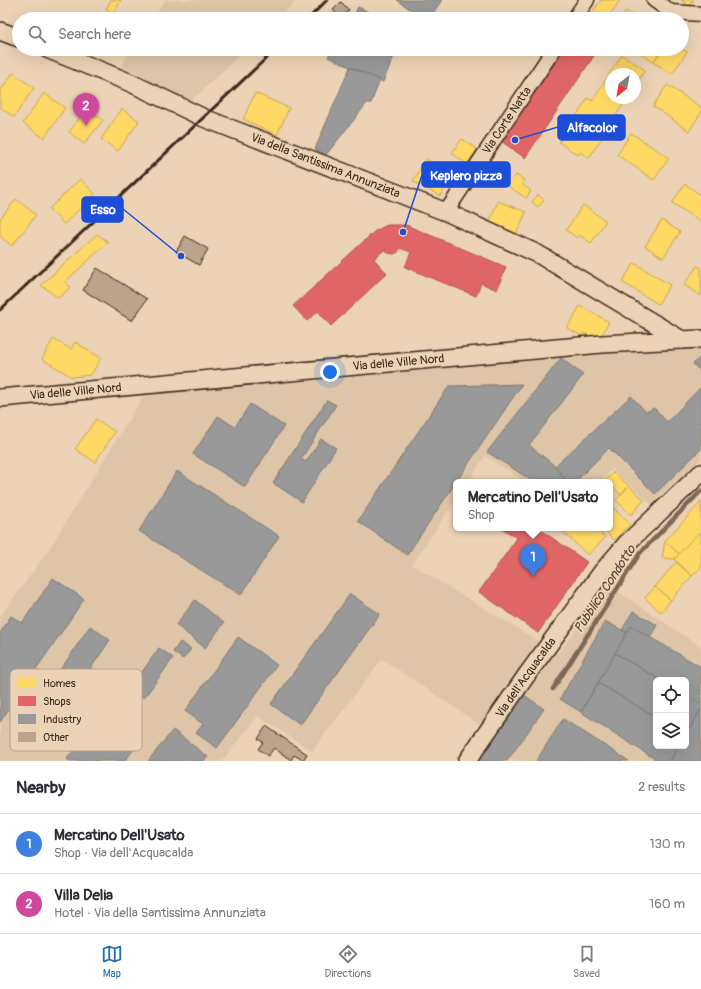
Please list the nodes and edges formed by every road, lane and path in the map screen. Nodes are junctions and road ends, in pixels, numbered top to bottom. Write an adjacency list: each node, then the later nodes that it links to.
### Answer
1 (587, 0): 3 (street)
2 (654, 0): 4 (street)
3 (579, 12)
4 (671, 12)
5 (689, 13): 6 (street)
6 (701, 14)
7 (0, 31): 8 (street)
8 (12, 35)
9 (64, 56): 11 (street, Via della Santissima Annunziata)
10 (549, 56): 11 (street, Via Corte Natta)
11 (446, 212): 13 (street, Via della Santissima Annunziata)
12 (701, 339): 13 (street, Via delle Ville Nord)
13 (682, 340): 14 (street, Via delle Ville Nord)
14 (0, 398)
15 (701, 473): 16 (street, Via dell'Acquacalda)
16 (467, 761)

